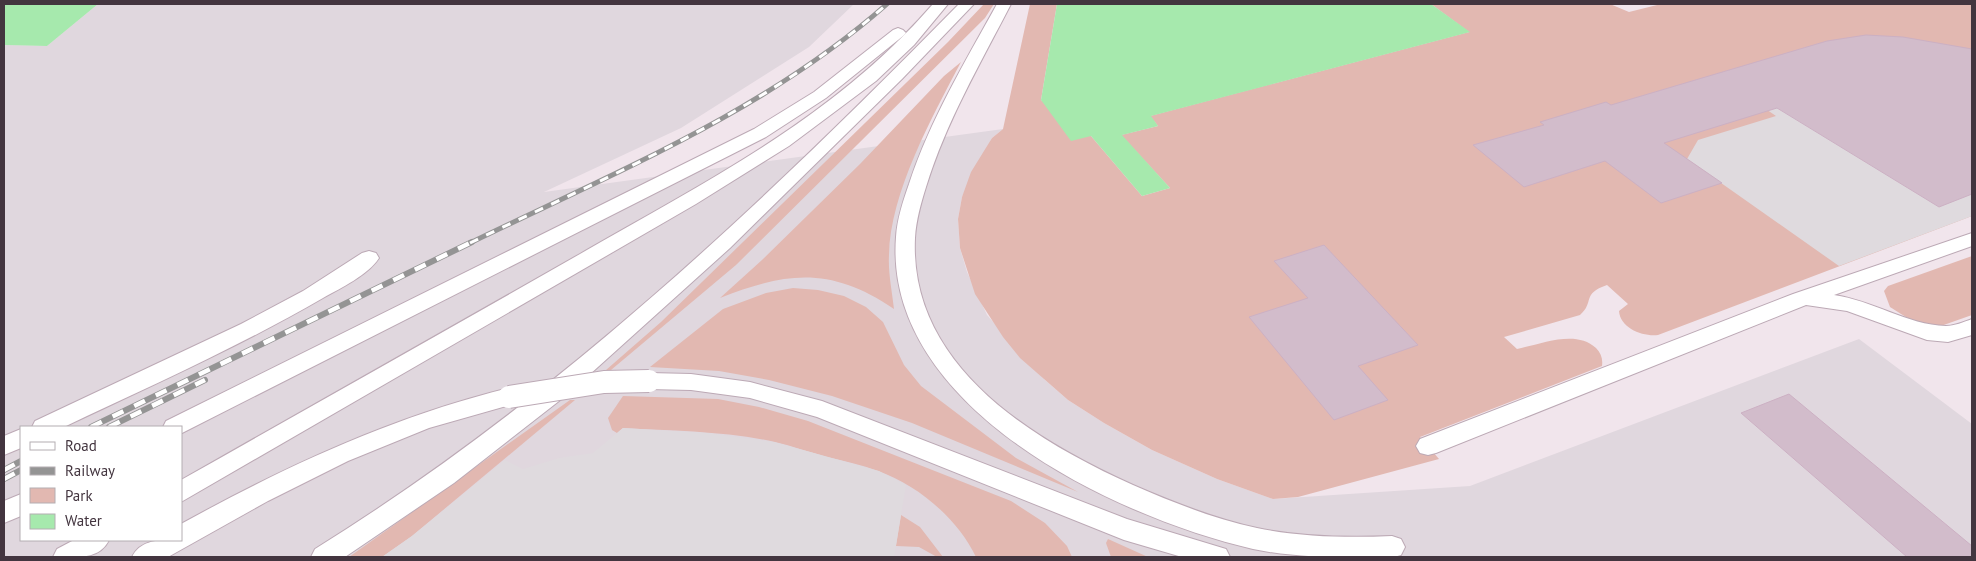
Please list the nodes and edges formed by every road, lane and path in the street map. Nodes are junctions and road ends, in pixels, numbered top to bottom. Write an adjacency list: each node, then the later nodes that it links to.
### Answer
1 (931, 4): 12 (street)
2 (941, 4): 16 (street)
3 (967, 4): 25 (street)
4 (1004, 4): 22 (street)
5 (1972, 239): 7 (street)
6 (369, 258): 11 (street)
7 (1874, 274): 8 (street); 9 (street)
8 (1800, 299): 9 (street); 15 (street)
9 (1898, 321): 10 (street)
10 (1972, 327)
11 (45, 426)
12 (176, 426)
13 (20, 438): 14 (street)
14 (4, 446)
15 (1428, 446)
16 (182, 491)
17 (20, 505): 18 (street)
18 (4, 513)
19 (182, 536): 26 (street, bridge)
20 (95, 541): 23 (street)
21 (174, 541): 24 (street)
22 (1392, 547)
23 (66, 557)
24 (145, 557)
25 (324, 557)
26 (1217, 557)

